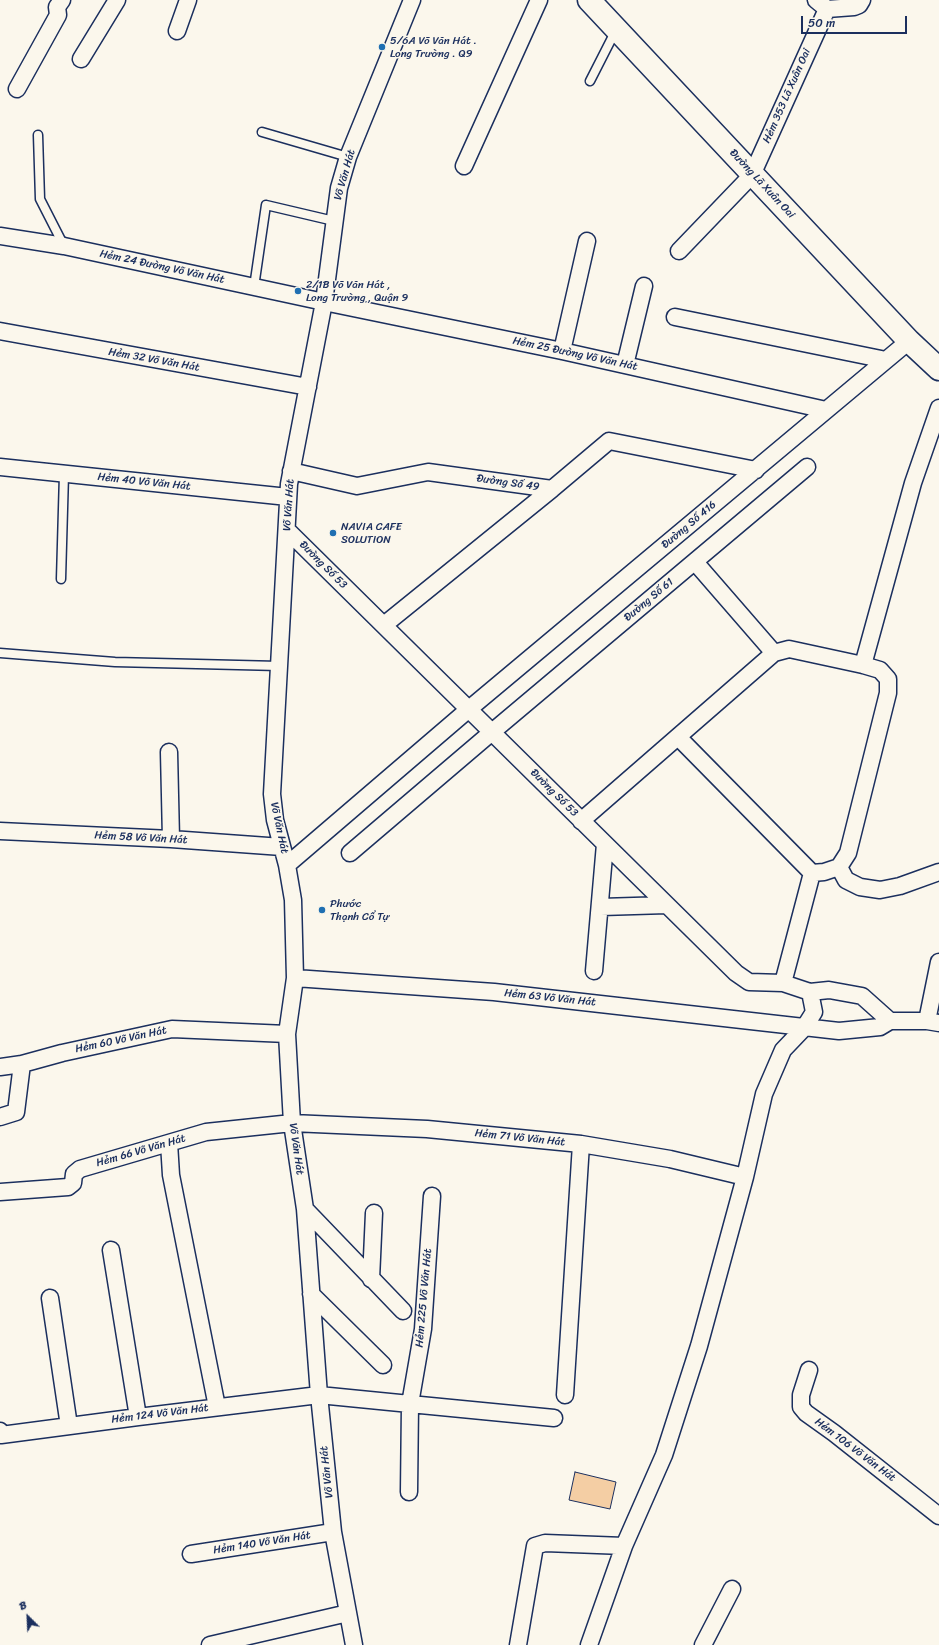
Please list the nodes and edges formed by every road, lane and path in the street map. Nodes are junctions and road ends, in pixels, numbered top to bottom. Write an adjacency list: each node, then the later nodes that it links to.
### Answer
1 (62, 0): 13 (street)
2 (117, 0): 11 (street)
3 (188, 0): 10 (street)
4 (412, 0): 16 (street, Võ Văn Hát)
5 (539, 0): 17 (street)
6 (589, 0): 9 (main road, Đường Lã Xuân Oai)
7 (862, 0): 8 (street)
8 (822, 4): 18 (street, Hẻm 353 Lã Xuân Oai)
9 (617, 28): 12 (lane); 18 (main road, Đường Lã Xuân Oai)
10 (178, 31)
11 (81, 58)
12 (590, 81)
13 (17, 89)
14 (262, 132): 16 (lane)
15 (38, 135): 22 (lane)
16 (348, 157): 19 (street, Võ Văn Hát)
17 (464, 166)
18 (752, 174): 23 (street, Hẻm 353 Lã Xuân Oai); 29 (main road, Đường Lã Xuân Oai)
19 (334, 220): 25 (lane); 26 (street, Võ Văn Hát)
20 (0, 236): 22 (street, Hẻm 24 Đường Võ Văn Hát)
21 (587, 241): 30 (street)
22 (64, 246): 25 (street, Hẻm 24 Đường Võ Văn Hát)
23 (679, 251)
24 (644, 286): 33 (street)
25 (254, 287): 26 (street, Hẻm 24 Đường Võ Văn Hát)
26 (324, 302): 30 (street, Hẻm 25 Đường Võ Văn Hát); 34 (street, Võ Văn Hát)
27 (675, 317): 31 (street)
28 (0, 331): 34 (street, Hẻm 32 Võ Văn Hát)
29 (909, 341): 31 (street, Đường Số 416); 32 (main road, Đường Lã Xuân Oai)
30 (562, 351): 33 (street, Hẻm 25 Đường Võ Văn Hát)
31 (886, 360): 36 (street, Đường Số 416)
32 (938, 363)
33 (625, 365): 36 (street, Hẻm 25 Đường Võ Văn Hát)
34 (308, 387): 40 (street, Võ Văn Hát)
35 (939, 408): 50 (street)
36 (826, 410): 39 (street, Đường Số 416)
37 (0, 467): 41 (street, Hẻm 40 Võ Văn Hát)
38 (807, 467): 45 (street, Đường Số 61)
39 (756, 470): 42 (street, Đường Số 49); 52 (street, Đường Số 416)
40 (291, 471): 42 (street, Đường Số 49); 43 (street, Võ Văn Hát)
41 (64, 474): 43 (street, Hẻm 40 Võ Văn Hát); 46 (lane)
42 (552, 489): 47 (street)
43 (288, 497): 44 (street, Võ Văn Hát)
44 (287, 530): 47 (street, Đường Số 53); 51 (street, Võ Văn Hát)
45 (695, 562): 49 (street); 53 (street, Đường Số 61)
46 (61, 580)
47 (384, 625): 52 (street, Đường Số 53)
48 (0, 653): 51 (lane)
49 (774, 653): 50 (street); 54 (street)
50 (863, 665): 63 (street)
51 (279, 666): 60 (street, Võ Văn Hát)
52 (469, 709): 53 (street, Đường Số 53); 62 (street, Đường Số 416)
53 (492, 732): 56 (street, Đường Số 53); 61 (street, Đường Số 61)
54 (678, 736): 56 (street); 65 (street)
55 (169, 752): 58 (street)
56 (582, 821): 59 (street, Đường Số 53)
57 (0, 831): 58 (street, Hẻm 58 Võ Văn Hát)
58 (171, 839): 60 (street, Hẻm 58 Võ Văn Hát)
59 (605, 844): 66 (street, Đường Số 53); 67 (street)
60 (282, 847): 62 (street, Võ Văn Hát)
61 (350, 854)
62 (287, 865): 70 (street, Võ Văn Hát)
63 (839, 867): 64 (street); 65 (street)
64 (939, 872)
65 (812, 873): 71 (street)
66 (667, 905): 67 (street); 71 (street, Đường Số 53)
67 (601, 907): 69 (street)
68 (939, 962): 74 (street)
69 (594, 971)
70 (295, 978): 75 (street, Hẻm 63 Võ Văn Hát); 76 (street, Võ Văn Hát)
71 (782, 983): 72 (street, Đường Số 53)
72 (810, 992): 73 (street); 75 (street)
73 (890, 1021): 74 (street); 75 (street, Hẻm 63 Võ Văn Hát)
74 (933, 1022)
75 (804, 1028): 83 (street)
76 (287, 1034): 77 (street, Hẻm 60 Võ Văn Hát); 80 (street, Võ Văn Hát)
77 (22, 1064): 78 (street, Hẻm 60 Võ Văn Hát); 79 (street)
78 (0, 1067)
79 (0, 1117)
80 (292, 1123): 81 (street, Hẻm 66 Võ Văn Hát); 82 (street, Hẻm 71 Võ Văn Hát); 86 (street, Võ Văn Hát)
81 (169, 1143): 84 (street, Hẻm 66 Võ Văn Hát); 98 (street)
82 (581, 1144): 83 (street, Hẻm 71 Võ Văn Hát); 95 (street)
83 (745, 1178): 106 (street)
84 (0, 1192)
85 (432, 1196): 97 (street, Hẻm 225 Võ Văn Hát)
86 (305, 1209): 89 (street); 90 (street, Võ Văn Hát)
87 (374, 1213): 89 (street)
88 (111, 1250): 99 (street)
89 (370, 1279): 92 (street)
90 (311, 1294): 93 (street); 96 (street, Võ Văn Hát)
91 (50, 1298): 101 (street)
92 (403, 1311)
93 (383, 1365)
94 (809, 1370): 104 (street, Hẻm 106 Võ Văn Hát)
95 (565, 1395)
96 (319, 1396): 97 (street); 98 (street, Hẻm 124 Võ Văn Hát); 105 (street, Võ Văn Hát)
97 (410, 1404): 100 (street); 103 (street, Hẻm 225 Võ Văn Hát)
98 (217, 1407): 99 (street, Hẻm 124 Võ Văn Hát)
99 (138, 1417): 101 (street, Hẻm 124 Võ Văn Hát)
100 (554, 1418)
101 (69, 1426): 102 (street, Hẻm 124 Võ Văn Hát)
102 (1, 1433)
103 (409, 1492)
104 (939, 1516)
105 (333, 1532): 107 (street, Hẻm 140 Võ Văn Hát); 109 (street, Võ Văn Hát)
106 (624, 1546): 112 (street); 113 (street)
107 (191, 1554)
108 (732, 1589): 114 (street)
109 (348, 1614): 110 (street); 111 (street, Võ Văn Hát)
110 (210, 1645)
111 (354, 1645)
112 (518, 1645)
113 (589, 1645)
114 (702, 1645)

